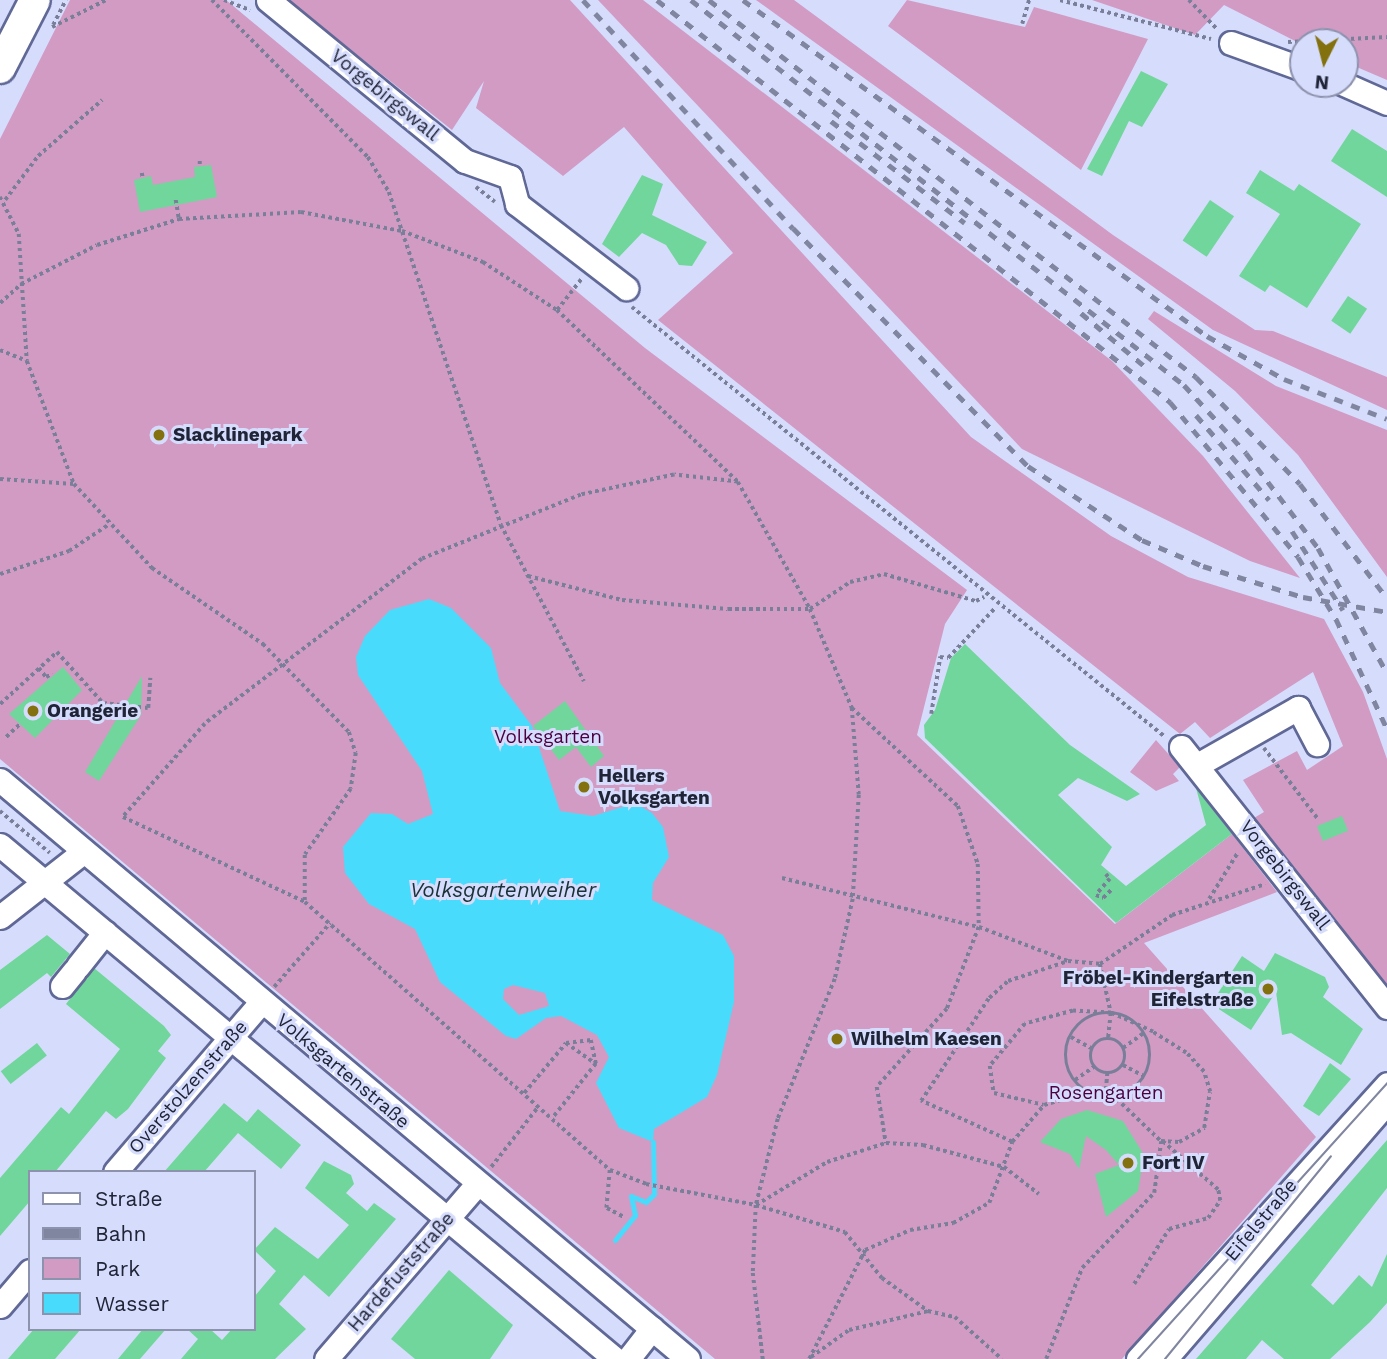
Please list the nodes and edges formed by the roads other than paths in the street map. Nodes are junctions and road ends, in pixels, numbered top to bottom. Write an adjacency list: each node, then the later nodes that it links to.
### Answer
1 (35, 0): 5 (main road)
2 (261, 6): 8 (street, Vorgebirgswall)
3 (1240, 46): 4 (street)
4 (1289, 64)
5 (0, 68)
6 (1359, 91): 7 (street)
7 (1387, 103)
8 (623, 294)
9 (1317, 744): 11 (street)
10 (1181, 747): 11 (street, Vorgebirgswall)
11 (1199, 764): 20 (street, Vorgebirgswall)
12 (0, 780): 14 (street, Volksgartenstraße)
13 (0, 845): 15 (street)
14 (75, 860): 15 (street); 19 (street, Volksgartenstraße)
15 (46, 884): 16 (street); 17 (street)
16 (0, 917)
17 (105, 932): 18 (street); 21 (street)
18 (71, 974)
19 (261, 1002): 21 (street, Overstolzenstraße); 25 (street, Volksgartenstraße)
20 (1387, 1007)
21 (231, 1036): 24 (street, Overstolzenstraße); 26 (street)
22 (1387, 1084): 34 (street, Eifelstraße)
23 (1387, 1101): 35 (street, Eifelstraße)
24 (117, 1170)
25 (477, 1185): 26 (street, Hardefuststraße); 29 (street, Volksgartenstraße)
26 (447, 1220): 30 (street, Hardefuststraße); 31 (street)
27 (28, 1273): 28 (street)
28 (0, 1306)
29 (652, 1328): 32 (street); 33 (street, Volksgartenstraße)
30 (326, 1359)
31 (615, 1359)
32 (628, 1359)
33 (688, 1359)
34 (1138, 1359)
35 (1166, 1359)

